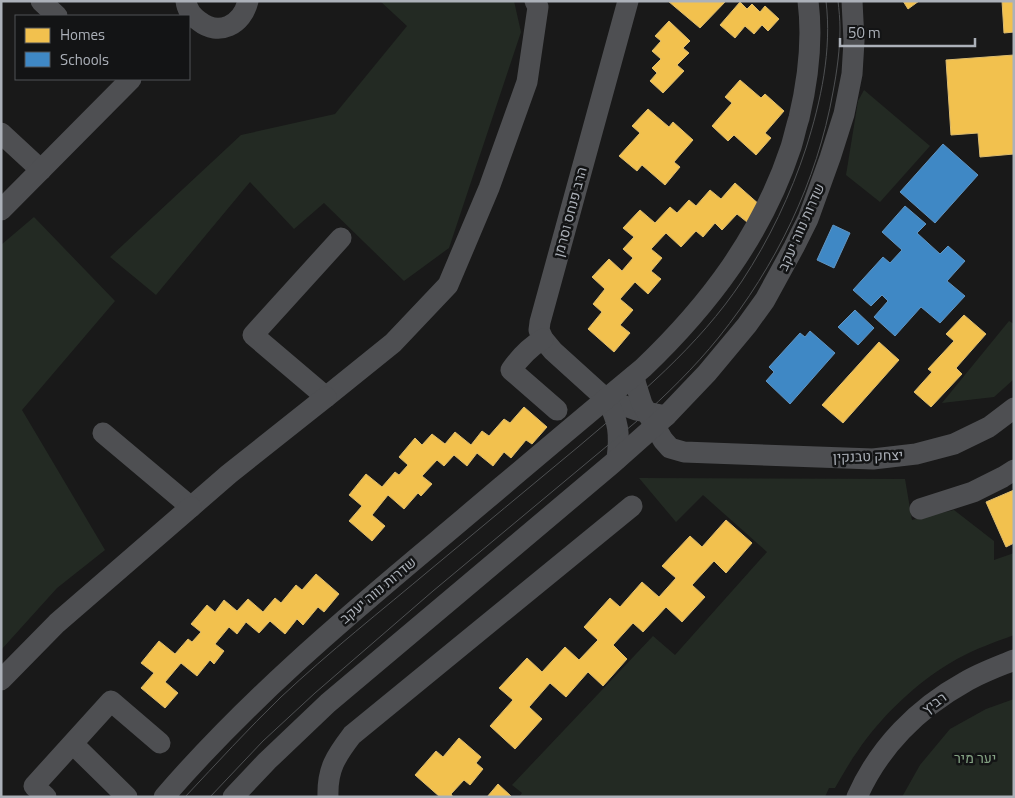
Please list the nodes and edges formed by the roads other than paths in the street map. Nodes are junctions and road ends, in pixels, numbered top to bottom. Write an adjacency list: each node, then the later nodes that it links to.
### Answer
1 (42, 1): 8 (street)
2 (248, 1): 7 (street)
3 (535, 1): 16 (street)
4 (628, 1): 14 (street, הרב פנחס וסרמן)
5 (808, 1): 15 (street)
6 (852, 1): 20 (street, שדרות נווה יעקב)
7 (189, 13)
8 (56, 15)
9 (130, 80): 11 (street)
10 (1, 133): 11 (street)
11 (41, 170): 12 (street)
12 (1, 210)
13 (341, 238): 16 (street)
14 (543, 338): 18 (street); 19 (street)
15 (634, 376): 18 (street, שדרות נווה יעקב); 20 (street)
16 (326, 397): 25 (street)
17 (1014, 408): 20 (street, יצחק טבנקין)
18 (604, 409): 20 (street); 22 (street); 33 (street, שדרות נווה יעקב)
19 (557, 410)
20 (656, 418): 22 (street, שדרות נווה יעקב)
21 (103, 433): 25 (street)
22 (617, 459): 34 (street, שדרות נווה יעקב)
23 (1014, 470): 26 (street)
24 (632, 506): 35 (street)
25 (191, 507): 28 (street)
26 (920, 509)
27 (1014, 660): 36 (street, רביץ)
28 (1, 680)
29 (160, 743): 30 (street)
30 (73, 744): 31 (street); 32 (street)
31 (40, 792)
32 (127, 797)
33 (164, 797)
34 (233, 797)
35 (328, 797)
36 (857, 797)

